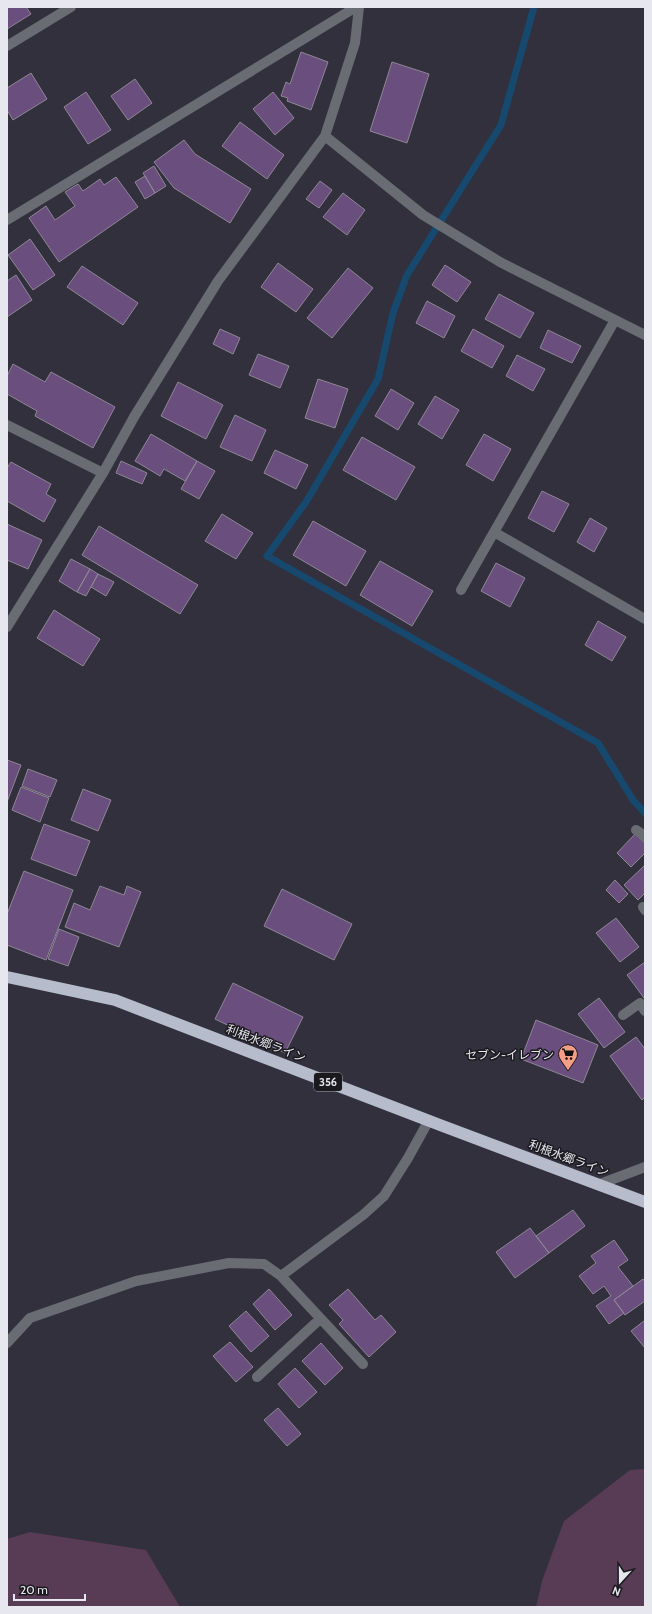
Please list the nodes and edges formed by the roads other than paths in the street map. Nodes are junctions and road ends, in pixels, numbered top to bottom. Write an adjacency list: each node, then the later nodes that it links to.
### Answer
1 (71, 7): 4 (street)
2 (356, 7): 6 (street)
3 (359, 7): 5 (street)
4 (7, 46)
5 (325, 136): 7 (street); 10 (street)
6 (7, 220)
7 (615, 320): 8 (street); 11 (street)
8 (645, 335)
9 (7, 424): 10 (street)
10 (103, 473): 14 (street)
11 (494, 532): 12 (street); 13 (street)
12 (461, 590)
13 (645, 619)
14 (7, 627)
15 (636, 830): 16 (street)
16 (645, 836)
17 (7, 977): 20 (highway, 利根水郷ライン / 356)
18 (645, 1010): 19 (street)
19 (623, 1015)
20 (429, 1120): 22 (highway, 利根水郷ライン / 356); 24 (street)
21 (645, 1167): 22 (street)
22 (600, 1184): 23 (highway, 利根水郷ライン / 356)
23 (645, 1202)
24 (281, 1276): 25 (street); 26 (street)
25 (320, 1318): 27 (street); 28 (street)
26 (7, 1344)
27 (363, 1364)
28 (257, 1377)

